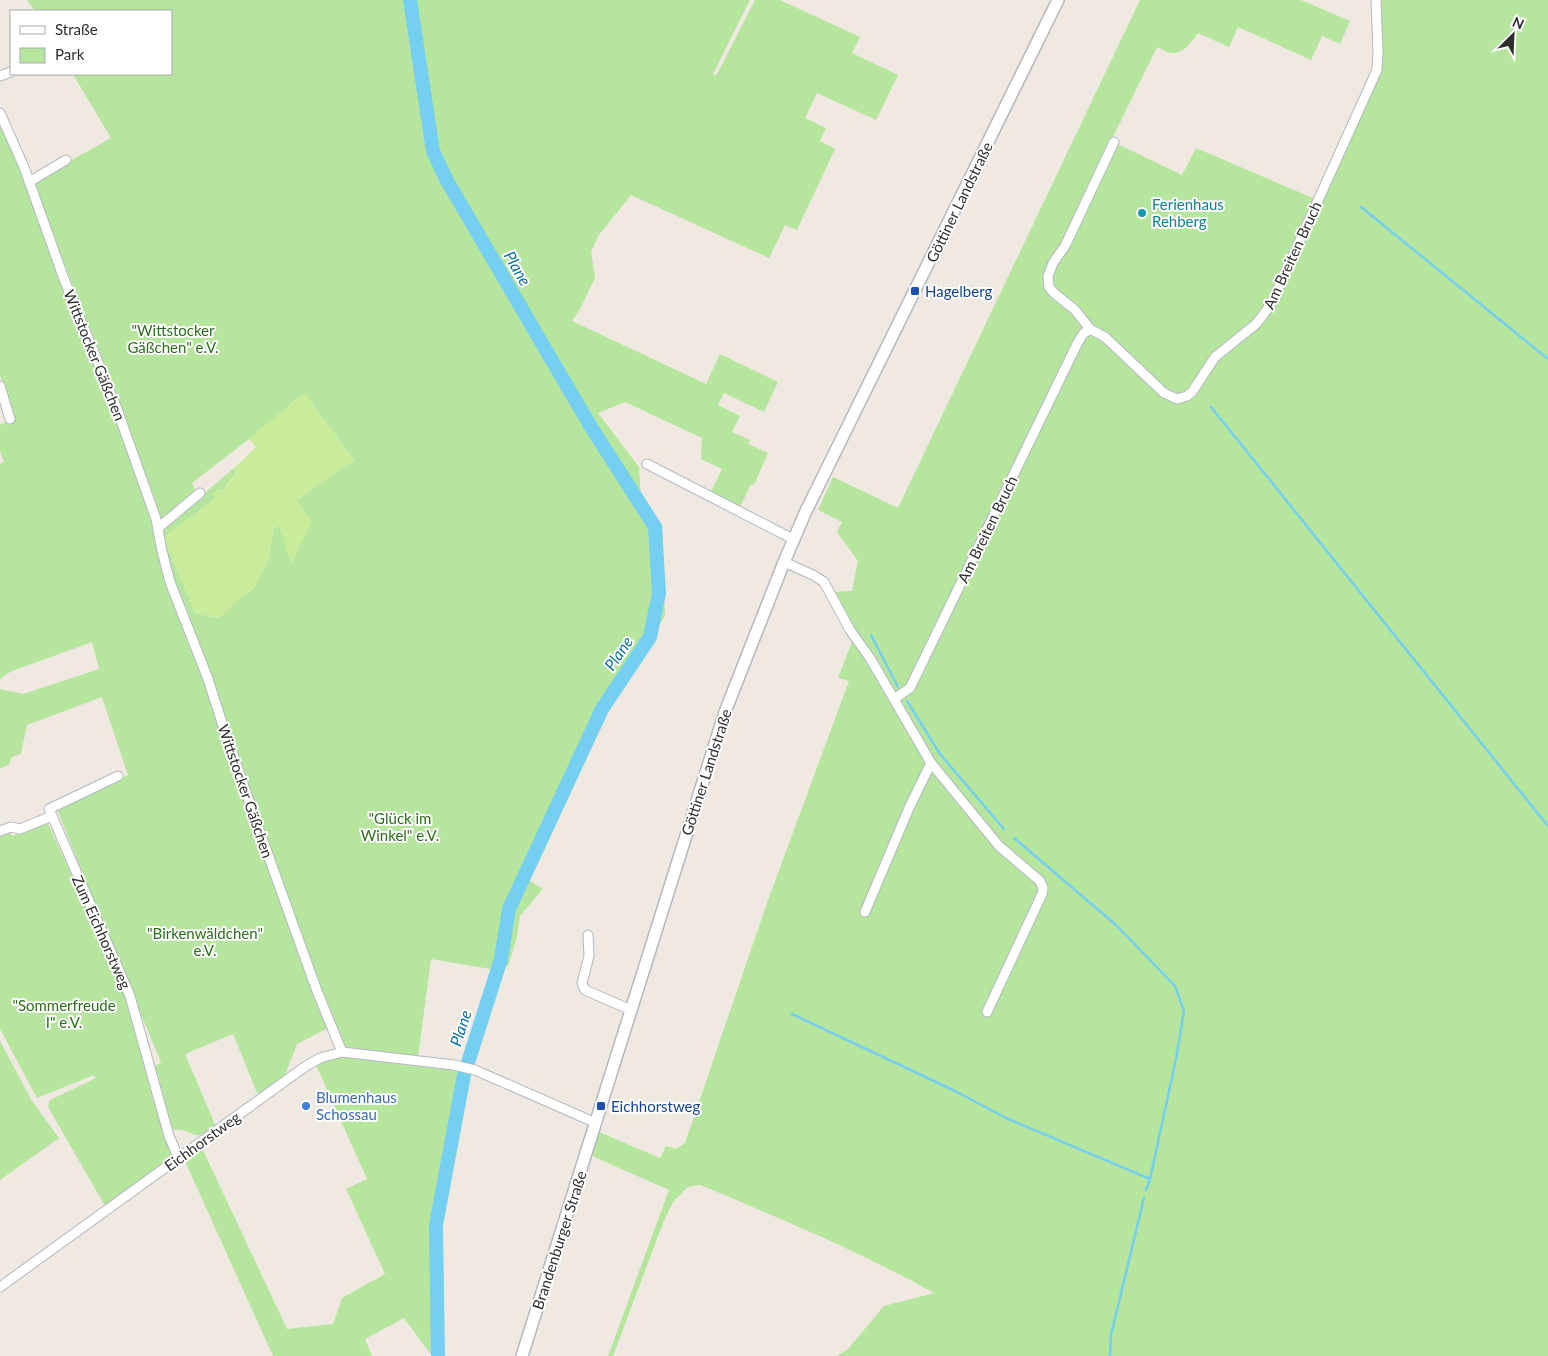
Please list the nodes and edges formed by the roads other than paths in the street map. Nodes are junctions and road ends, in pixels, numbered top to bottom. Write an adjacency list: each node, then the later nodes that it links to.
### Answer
1 (1058, 0): 13 (street, Göttiner Landstraße)
2 (1376, 0): 7 (street, Am Breiten Bruch)
3 (0, 113): 6 (street, Wittstocker Gäßchen)
4 (1114, 142): 7 (street, Am Breiten Bruch)
5 (66, 160): 6 (street)
6 (29, 182): 12 (street, Wittstocker Gäßchen)
7 (1090, 329): 15 (street, Am Breiten Bruch)
8 (0, 386): 9 (street)
9 (10, 419)
10 (647, 464): 13 (street)
11 (200, 493): 12 (street)
12 (158, 528): 24 (street, Wittstocker Gäßchen)
13 (794, 538): 14 (street, Göttiner Landstraße)
14 (784, 562): 15 (street); 22 (street, Göttiner Landstraße)
15 (894, 699): 16 (street)
16 (931, 762): 20 (street); 23 (street)
17 (118, 776): 18 (street)
18 (52, 816): 19 (street); 26 (street, Zum Eichhorstweg)
19 (0, 831)
20 (866, 912)
21 (588, 935): 22 (street)
22 (631, 1010): 25 (street, Göttiner Landstraße)
23 (987, 1012)
24 (342, 1052): 25 (street, Eichhorstweg); 26 (street, Eichhorstweg)
25 (596, 1123): 28 (street, Brandenburger Straße)
26 (179, 1159): 27 (street, Eichhorstweg)
27 (0, 1287)
28 (522, 1356)

